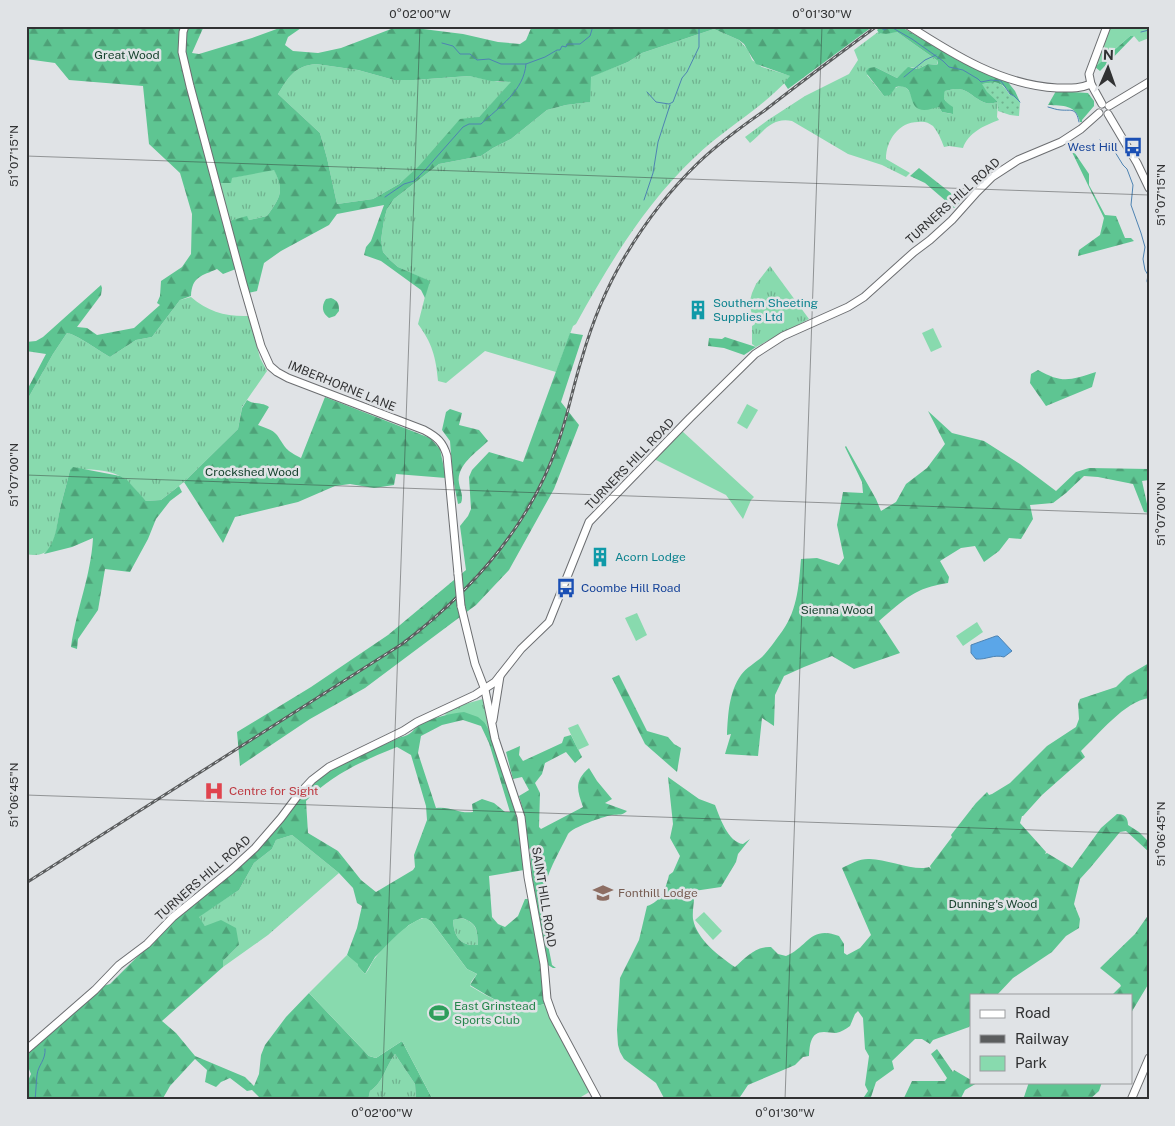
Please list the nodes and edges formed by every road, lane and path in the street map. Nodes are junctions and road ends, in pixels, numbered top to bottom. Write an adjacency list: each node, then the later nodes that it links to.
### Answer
1 (185, 26): 11 (street, IMBERHORNE LANE, bridge)
2 (909, 26): 5 (street)
3 (1107, 26): 5 (street)
4 (1149, 82): 6 (street)
5 (1091, 84): 6 (street)
6 (1106, 105): 7 (street); 8 (street)
7 (1100, 113): 8 (street); 10 (street, TURNERS HILL ROAD)
8 (1108, 114): 9 (street)
9 (1149, 188)
10 (500, 676): 11 (street, TURNERS HILL ROAD); 12 (street)
11 (485, 690): 12 (street, SAINT HILL ROAD); 13 (street, TURNERS HILL ROAD)
12 (492, 725): 15 (street, SAINT HILL ROAD)
13 (26, 1050)
14 (1149, 1058): 16 (street)
15 (598, 1100)
16 (1131, 1100)

